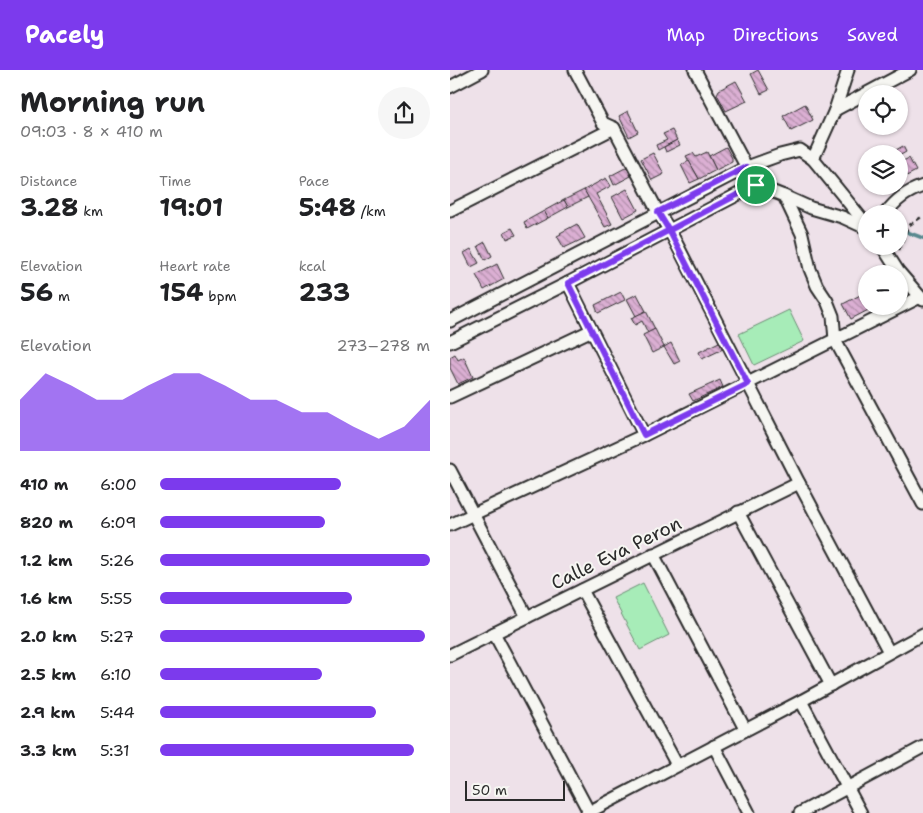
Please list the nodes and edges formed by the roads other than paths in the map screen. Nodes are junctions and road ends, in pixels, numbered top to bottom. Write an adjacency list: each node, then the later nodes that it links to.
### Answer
1 (482, 70): 6 (street)
2 (574, 70): 9 (street)
3 (848, 70): 8 (street)
4 (910, 70): 8 (street)
5 (698, 71): 11 (street)
6 (466, 74): 7 (street)
7 (450, 87)
8 (835, 110): 10 (street)
9 (614, 128): 16 (street); 17 (street)
10 (813, 158): 11 (street); 18 (street)
11 (747, 167): 12 (street); 17 (street)
12 (756, 185): 14 (street); 20 (street)
13 (923, 186): 15 (street)
14 (784, 196): 19 (street); 26 (street)
15 (892, 205)
16 (450, 211)
17 (658, 212): 20 (street); 24 (street)
18 (858, 214)
19 (858, 224)
20 (669, 230): 22 (street); 28 (street)
21 (888, 255): 23 (street)
22 (568, 283): 25 (street); 27 (street)
23 (922, 299): 26 (street)
24 (450, 321)
25 (590, 331): 29 (street); 30 (street)
26 (835, 340): 28 (street); 33 (street)
27 (450, 342)
28 (748, 384): 30 (street); 32 (street)
29 (450, 397)
30 (644, 435): 35 (street)
31 (450, 470): 35 (street)
32 (799, 483): 34 (street, Calle Eva Peron); 42 (street)
33 (923, 504)
34 (738, 512): 37 (street, Calle Eva Peron); 44 (street)
35 (474, 514): 36 (street); 39 (street)
36 (450, 525)
37 (652, 554): 38 (street, Calle Eva Peron); 46 (street)
38 (582, 590): 39 (street, Calle Eva Peron); 49 (street)
39 (527, 617): 40 (street, Calle Eva Peron)
40 (494, 633): 43 (street, Calle Eva Peron); 51 (street)
41 (923, 634): 42 (street)
42 (889, 652): 44 (street)
43 (450, 655)
44 (831, 685): 45 (street)
45 (801, 701): 46 (street); 50 (street)
46 (745, 729): 47 (street)
47 (714, 746): 49 (street); 52 (street)
48 (923, 747): 50 (street)
49 (677, 765): 51 (street)
50 (847, 787): 53 (street); 54 (street)
51 (588, 812)
52 (749, 813)
53 (800, 813)
54 (861, 813)

